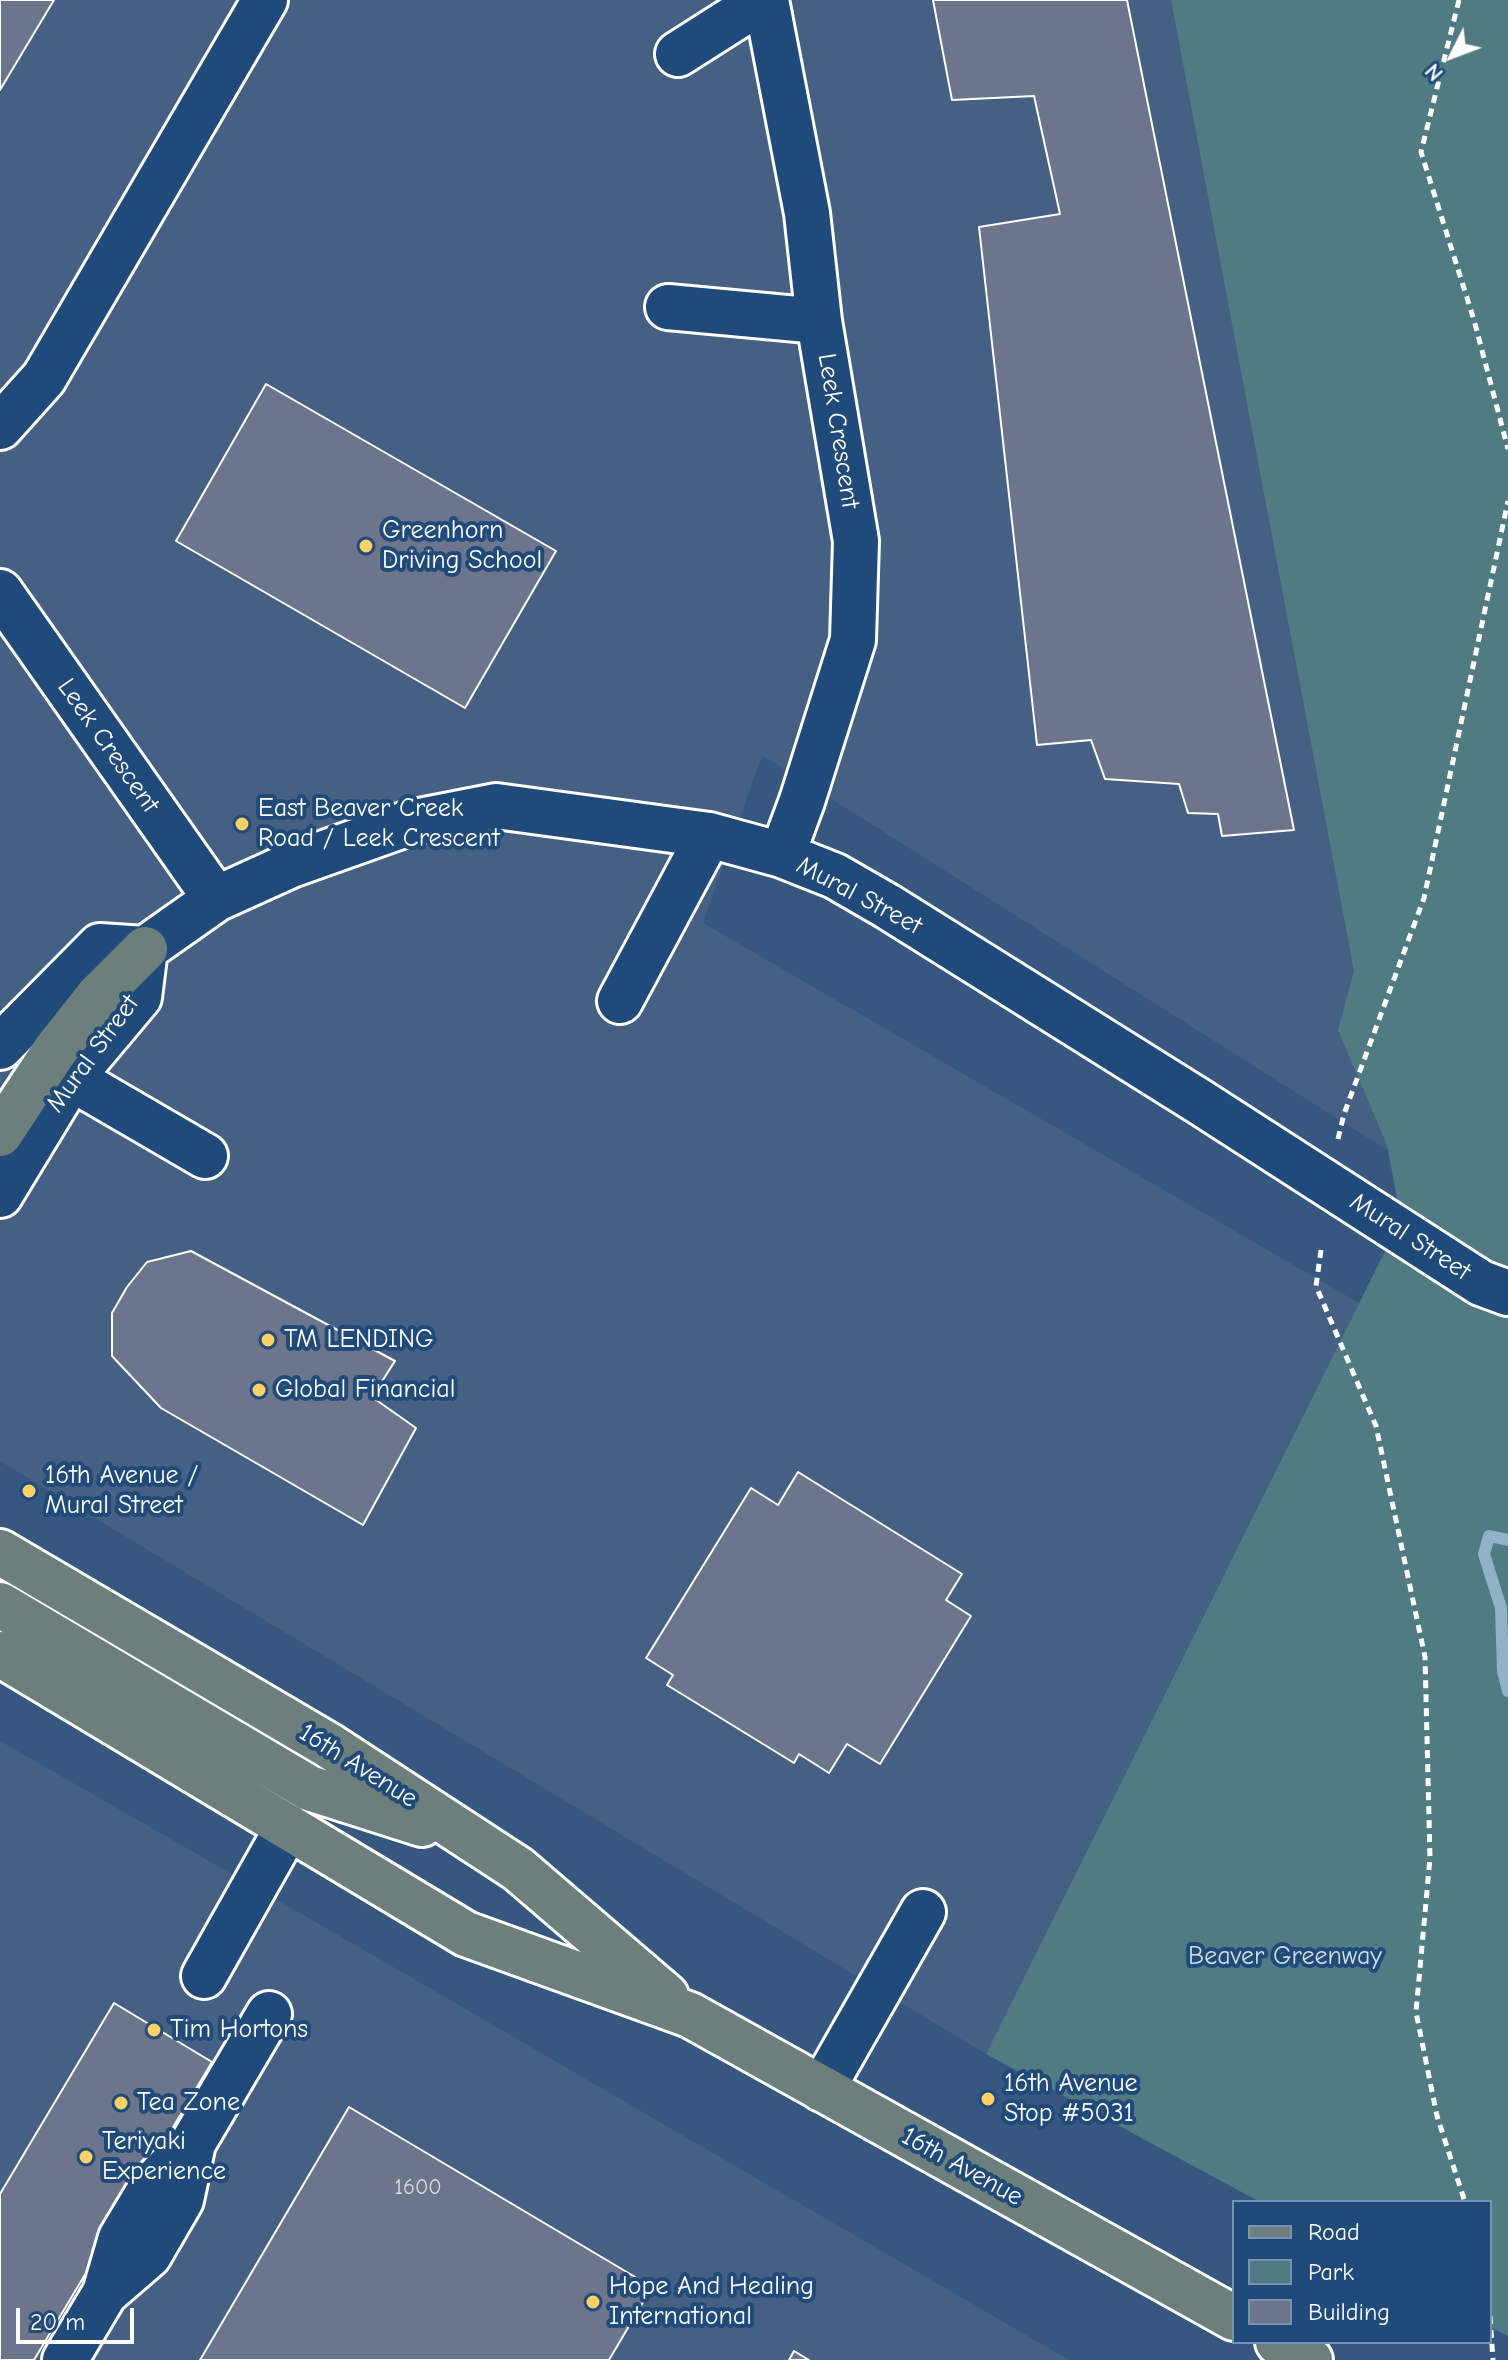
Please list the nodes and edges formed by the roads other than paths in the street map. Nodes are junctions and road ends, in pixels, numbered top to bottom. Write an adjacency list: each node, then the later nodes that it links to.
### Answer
1 (265, 0): 6 (street)
2 (764, 0): 3 (street); 5 (street, Leek Crescent)
3 (678, 54)
4 (668, 307): 5 (street)
5 (819, 321): 9 (street, Leek Crescent)
6 (0, 427)
7 (0, 592): 10 (street, Leek Crescent)
8 (709, 835): 9 (street, Mural Street); 10 (street, Mural Street); 12 (street)
9 (782, 855): 18 (street, Mural Street)
10 (216, 899): 11 (street, Mural Street)
11 (145, 949): 13 (street); 14 (street, Mural Street); 15 (main road)
12 (620, 1001)
13 (2, 1041)
14 (71, 1078): 16 (street); 17 (street, Mural Street)
15 (0, 1134)
16 (205, 1156)
17 (0, 1195)
18 (1508, 1293)
19 (0, 1552): 23 (main road, 16th Avenue)
20 (0, 1605): 23 (main road)
21 (0, 1654): 22 (main road, 16th Avenue)
22 (288, 1827): 25 (street); 27 (main road, 16th Avenue)
23 (474, 1840): 27 (main road, 16th Avenue)
24 (923, 1912): 28 (street)
25 (204, 1976)
26 (269, 2014): 31 (street)
27 (690, 2015): 28 (main road, 16th Avenue)
28 (822, 2089): 29 (main road, 16th Avenue)
29 (1232, 2317)
30 (1282, 2344): 32 (main road)
31 (65, 2360)
32 (1310, 2360)

